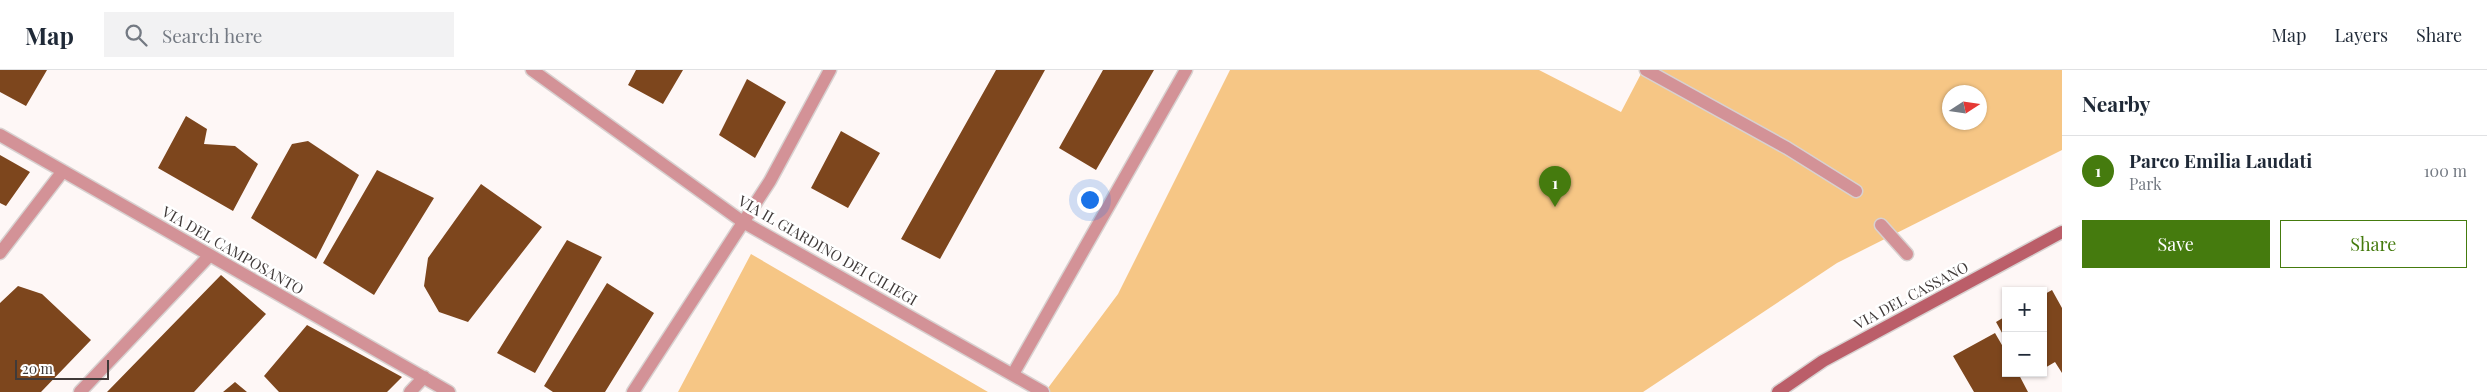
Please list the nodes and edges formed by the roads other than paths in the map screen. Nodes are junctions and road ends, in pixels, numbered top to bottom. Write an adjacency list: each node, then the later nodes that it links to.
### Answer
1 (532, 70): 8 (street, VIA IL GIARDINO DEI CILIEGI)
2 (830, 70): 8 (street)
3 (1186, 70): 14 (street)
4 (1646, 70): 7 (street)
5 (0, 135): 6 (street, VIA DEL CAMPOSANTO)
6 (63, 171): 11 (street); 13 (street, VIA DEL CAMPOSANTO)
7 (1856, 191)
8 (743, 222): 14 (street, VIA IL GIARDINO DEI CILIEGI); 19 (street)
9 (1881, 225): 12 (street)
10 (2062, 232): 21 (main road, VIA DEL CASSANO)
11 (0, 253)
12 (1908, 254)
13 (210, 255): 15 (street, VIA DEL CAMPOSANTO); 16 (street)
14 (1013, 374): 20 (street, VIA IL GIARDINO DEI CILIEGI)
15 (424, 378): 17 (street); 18 (street, VIA DEL CAMPOSANTO)
16 (80, 392)
17 (410, 392)
18 (449, 392)
19 (633, 392)
20 (1043, 392)
21 (1778, 392)

